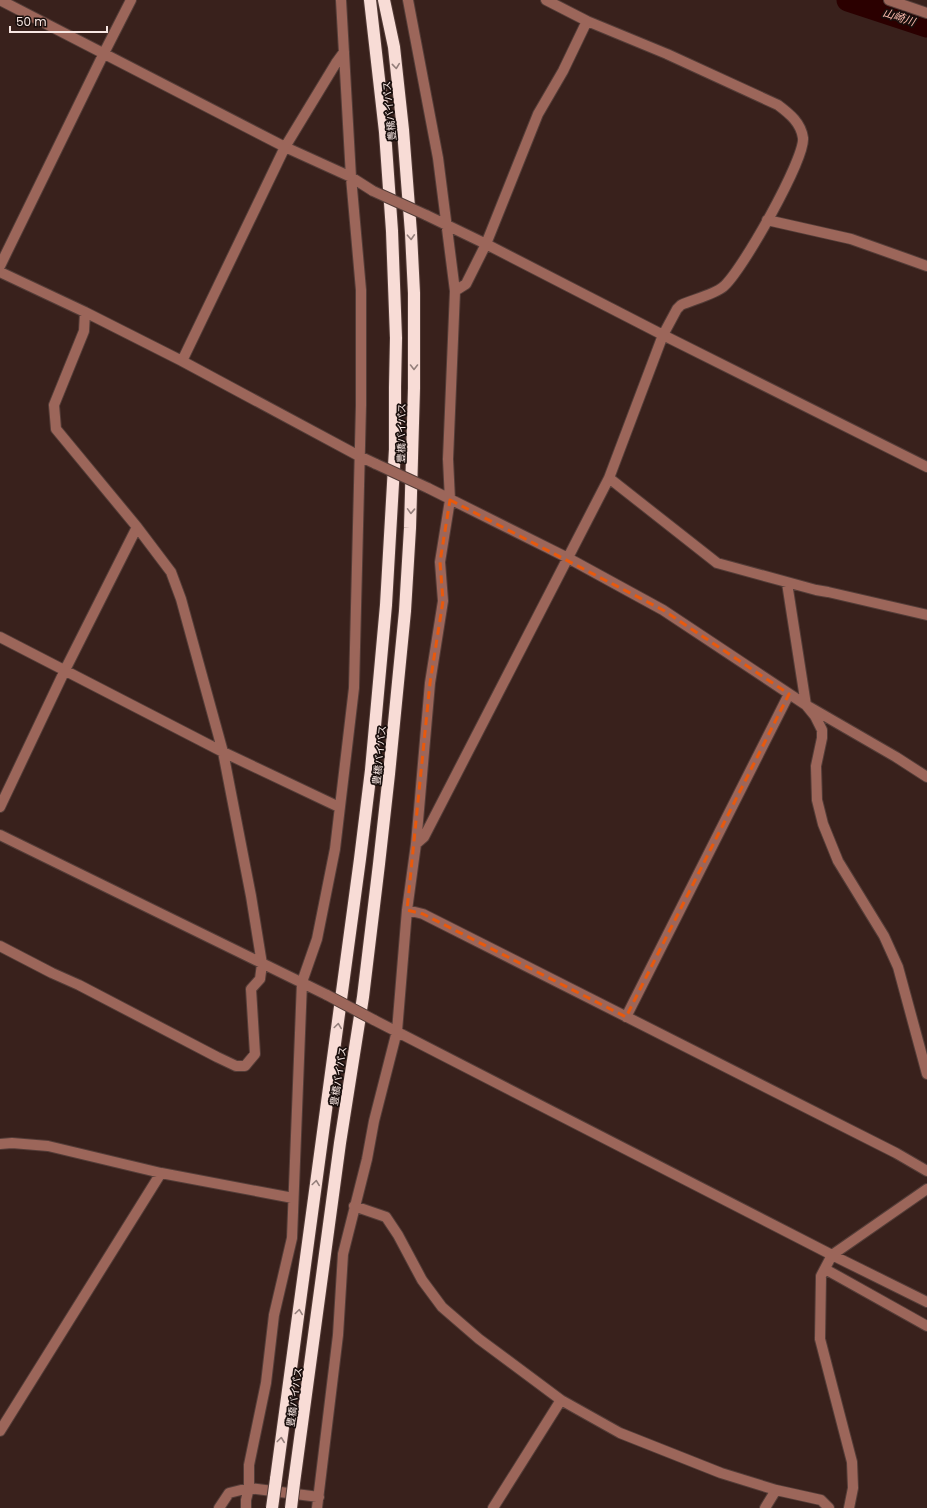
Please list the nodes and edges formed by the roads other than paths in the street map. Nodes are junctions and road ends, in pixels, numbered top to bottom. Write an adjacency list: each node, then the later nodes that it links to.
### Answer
1 (0, 0): 16 (street)
2 (131, 0): 16 (street)
3 (341, 0): 15 (street)
4 (364, 0): 17 (highway)
5 (370, 0): 17 (highway, 豊橋バイパス)
6 (384, 0): 14 (highway, 豊橋バイパス)
7 (390, 0): 14 (highway)
8 (408, 0): 21 (street)
9 (546, 0): 13 (street)
10 (889, 0): 11 (street)
11 (903, 2): 12 (street)
12 (927, 13)
13 (587, 20): 20 (street); 22 (street)
14 (394, 47): 73 (highway, 豊橋バイパス, one-way to 73, bridge)
15 (344, 52): 18 (street); 19 (street)
16 (104, 53): 18 (street); 23 (street)
17 (378, 73): 72 (highway, 豊橋バイパス, one-way to 17, bridge)
18 (284, 147): 19 (street); 29 (street)
19 (351, 176): 21 (street, bridge); 30 (street)
20 (768, 220): 24 (street); 28 (street)
21 (447, 225): 22 (street); 26 (street)
22 (486, 244): 26 (street); 28 (street)
23 (0, 266)
24 (927, 266)
25 (0, 272): 27 (street)
26 (455, 290): 33 (street)
27 (85, 312): 29 (street); 34 (street)
28 (663, 335): 31 (street); 32 (street)
29 (182, 361): 30 (street)
30 (359, 456): 33 (street, bridge); 44 (street)
31 (927, 467)
32 (609, 478): 35 (street); 36 (street)
33 (450, 500): 35 (street); 47 (street)
34 (137, 528): 39 (street); 42 (street)
35 (568, 558): 40 (street); 47 (street)
36 (787, 583): 37 (street); 41 (street)
37 (927, 615)
38 (0, 637): 39 (street)
39 (65, 670): 42 (street); 45 (street)
40 (789, 694): 41 (street); 52 (street)
41 (806, 705): 43 (street); 54 (street)
42 (223, 752): 44 (street); 50 (street)
43 (927, 777)
44 (339, 807): 51 (street)
45 (0, 808)
46 (0, 835): 50 (street)
47 (416, 844): 48 (street)
48 (408, 910): 52 (street); 53 (street)
49 (0, 946): 50 (street)
50 (262, 964): 51 (street)
51 (302, 982): 53 (street, bridge); 59 (street)
52 (626, 1016): 56 (street)
53 (397, 1031): 60 (street); 61 (street)
54 (927, 1074)
55 (0, 1144): 57 (street)
56 (927, 1171)
57 (161, 1173): 59 (street); 66 (street)
58 (927, 1189): 61 (street)
59 (293, 1198): 67 (street)
60 (354, 1206): 65 (street); 69 (street)
61 (832, 1255): 62 (street); 63 (street)
62 (825, 1269): 64 (street); 78 (street)
63 (927, 1302)
64 (927, 1326)
65 (561, 1400): 68 (street); 75 (street)
66 (0, 1431)
67 (249, 1488): 69 (street); 70 (street); 71 (street)
68 (776, 1490): 76 (street); 77 (street)
69 (319, 1497): 74 (street)
70 (219, 1508)
71 (246, 1508)
72 (272, 1508)
73 (290, 1508)
74 (317, 1508)
75 (493, 1508)
76 (764, 1508)
77 (829, 1508)
78 (849, 1508)

